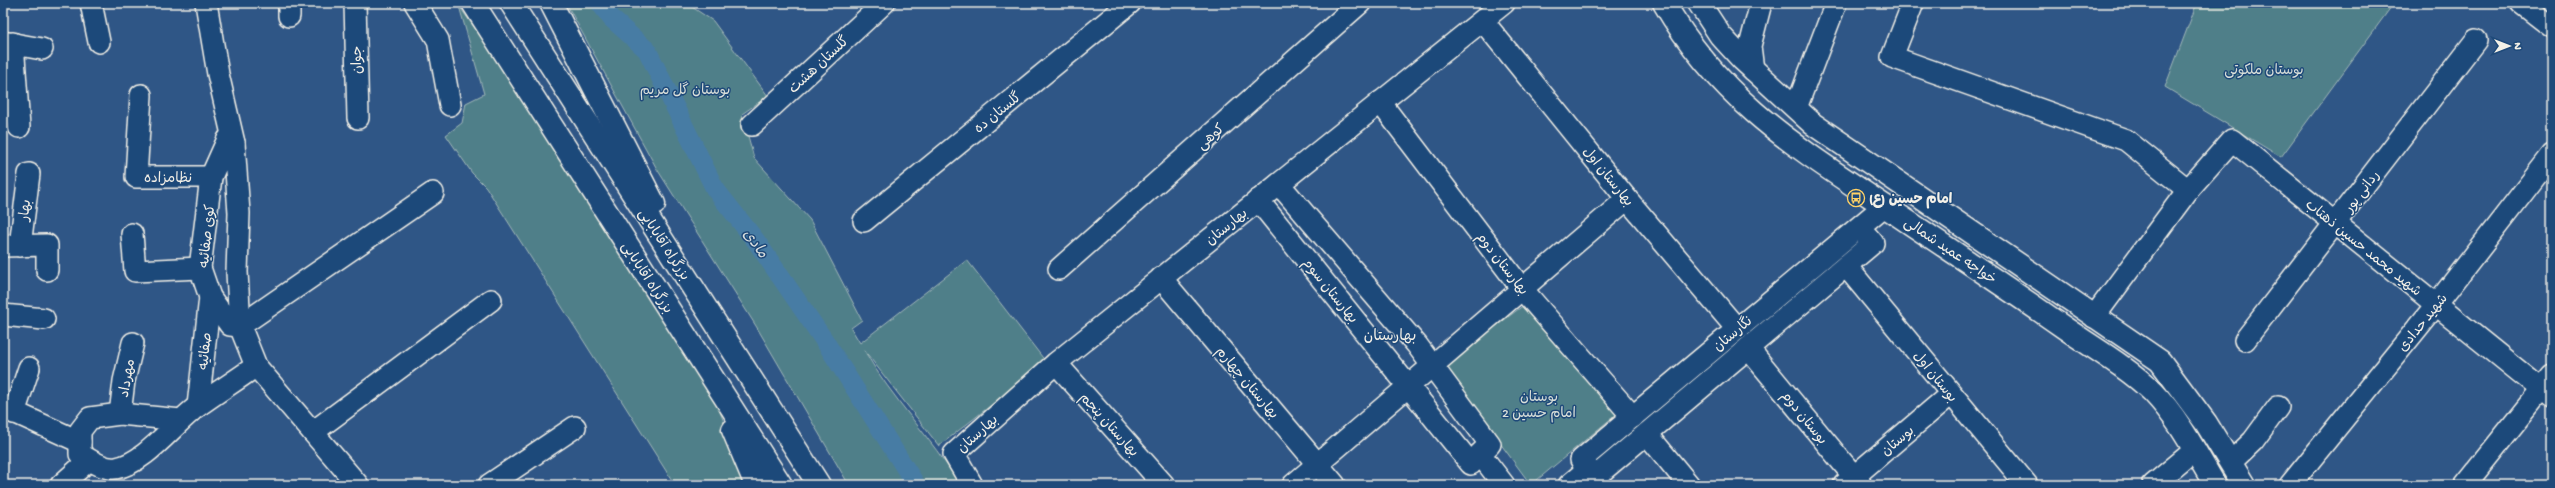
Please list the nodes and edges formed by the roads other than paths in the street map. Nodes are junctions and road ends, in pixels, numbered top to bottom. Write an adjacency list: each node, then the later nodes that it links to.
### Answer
1 (91, 3): 22 (street)
2 (206, 3): 34 (street, کوی صفائیه)
3 (355, 3): 31 (street, جوان)
4 (415, 3): 29 (street)
5 (465, 3): 25 (main road)
6 (473, 3): 25 (main road)
7 (511, 3): 59 (main road, بزرگراه آقابابایی)
8 (551, 3): 59 (main road)
9 (884, 3): 32 (street, گلستان هشت)
10 (1130, 3): 44 (street, گلستان ده)
11 (1360, 3): 51 (street, کوهی)
12 (1504, 3): 19 (street, بهارستان)
13 (1664, 3): 43 (main road, خواجه عمید شمالی)
14 (1699, 3): 26 (main road, خواجه عمید شمالی)
15 (1761, 3): 26 (street)
16 (1836, 3): 30 (street)
17 (1913, 3): 39 (street)
18 (2521, 3): 20 (street)
19 (1483, 21): 28 (street, بهارستان); 41 (street, بهارستان اول)
20 (2552, 27)
21 (2476, 40): 45 (street, ردانی پور)
22 (99, 42)
23 (8, 43): 24 (street); 33 (street)
24 (42, 49)
25 (515, 68): 71 (main road, بزرگراه اقابابایی)
26 (1753, 70): 30 (main road, خواجه عمید شمالی)
27 (140, 95): 37 (street, نظامزاده)
28 (1380, 102): 38 (street, بهارستان); 54 (street, بهارستان دوم)
29 (450, 106)
30 (1796, 108): 60 (main road, خواجه عمید شمالی)
31 (358, 118)
32 (752, 125)
33 (20, 127)
34 (234, 143): 37 (street, کوی صفائیه); 62 (street, کوی صفائیه)
35 (2552, 156): 57 (street, شهید حدادی)
36 (29, 174): 48 (street, بهار)
37 (211, 177): 50 (street, کوی صفائیه)
38 (1279, 184): 42 (street, بهارستان); 68 (street, بهارستان سوم)
39 (2188, 190): 45 (street, شهید محمد حسین ذهتاب); 60 (street)
40 (433, 193): 62 (street)
41 (1627, 199): 54 (street); 63 (street, بهارستان اول)
42 (1258, 200): 53 (street, بهارستان); 72 (street, بهارستان سوم)
43 (1884, 206): 46 (street, نگارستان); 85 (main road, خواجه عمید شمالی)
44 (864, 221)
45 (2335, 224): 57 (street, شهید محمد حسین ذهتاب); 64 (street, ردانی پور)
46 (1859, 227): 49 (street); 63 (street, نگارستان)
47 (132, 234): 50 (street)
48 (11, 246): 52 (street)
49 (1846, 266): 66 (street); 74 (street, بوستان اول)
50 (200, 268): 55 (street, کوی صفائیه)
51 (1059, 268)
52 (47, 270)
53 (1161, 278): 67 (street, بهارستان); 89 (street, بهارستان چهارم)
54 (1522, 289): 68 (street); 79 (street, بهارستان دوم)
55 (210, 297): 62 (street, کوی صفائیه); 75 (street, صفائیه)
56 (491, 300): 82 (street)
57 (2436, 305): 73 (street, شهید محمد حسین ذهتاب); 110 (street, شهید حدادی)
58 (3, 315): 61 (street)
59 (711, 315): 98 (main road, بزرگراه آقابابایی)
60 (2094, 317): 84 (main road, خواجه عمید شمالی)
61 (44, 319)
62 (240, 326): 69 (street, کوی صفائیه)
63 (1737, 330): 79 (street, نگارستان)
64 (2245, 340)
65 (133, 343): 78 (street, مهرداد)
66 (1748, 348): 83 (street); 93 (street, بوستان دوم)
67 (1056, 363): 99 (street, بهارستان); 100 (street, بهارستان پنجم)
68 (1433, 365): 72 (street); 87 (street, بهارستان سوم)
69 (256, 366): 75 (street); 82 (street, کوی صفائیه)
70 (29, 368): 77 (street)
71 (713, 379): 96 (main road); 97 (main road, بزرگراه اقابابایی)
72 (1408, 387): 87 (street, بهارستان سوم); 89 (street)
73 (2548, 388): 111 (street)
74 (1951, 394): 93 (street, بوستان); 106 (street, بوستان اول)
75 (198, 406): 80 (street)
76 (2278, 407): 88 (street)
77 (9, 410): 86 (street)
78 (120, 414): 80 (street); 86 (street)
79 (1633, 417): 90 (street, نگارستان)
80 (181, 420): 91 (street)
81 (575, 427): 95 (street)
82 (313, 432): 92 (street, کوی صفائیه)
83 (1647, 434): 90 (street); 105 (street)
84 (2212, 434): 85 (main road); 88 (main road, خواجه عمید شمالی)
85 (2195, 450): 107 (street); 108 (main road, خواجه عمید شمالی)
86 (85, 451): 91 (street); 94 (street)
87 (1480, 454): 103 (street)
88 (2231, 462): 109 (main road, خواجه عمید شمالی)
89 (1317, 464): 101 (street); 102 (street, بهارستان چهارم)
90 (1584, 465): 104 (street, نگارستان)
91 (114, 477)
92 (350, 482)
93 (1853, 482)
94 (61, 485)
95 (489, 485)
96 (756, 485)
97 (781, 485)
98 (819, 485)
99 (972, 485)
100 (1164, 485)
101 (1293, 485)
102 (1335, 485)
103 (1504, 485)
104 (1569, 485)
105 (1689, 485)
106 (2027, 485)
107 (2153, 485)
108 (2215, 485)
109 (2244, 485)
110 (2290, 485)
111 (2466, 485)

